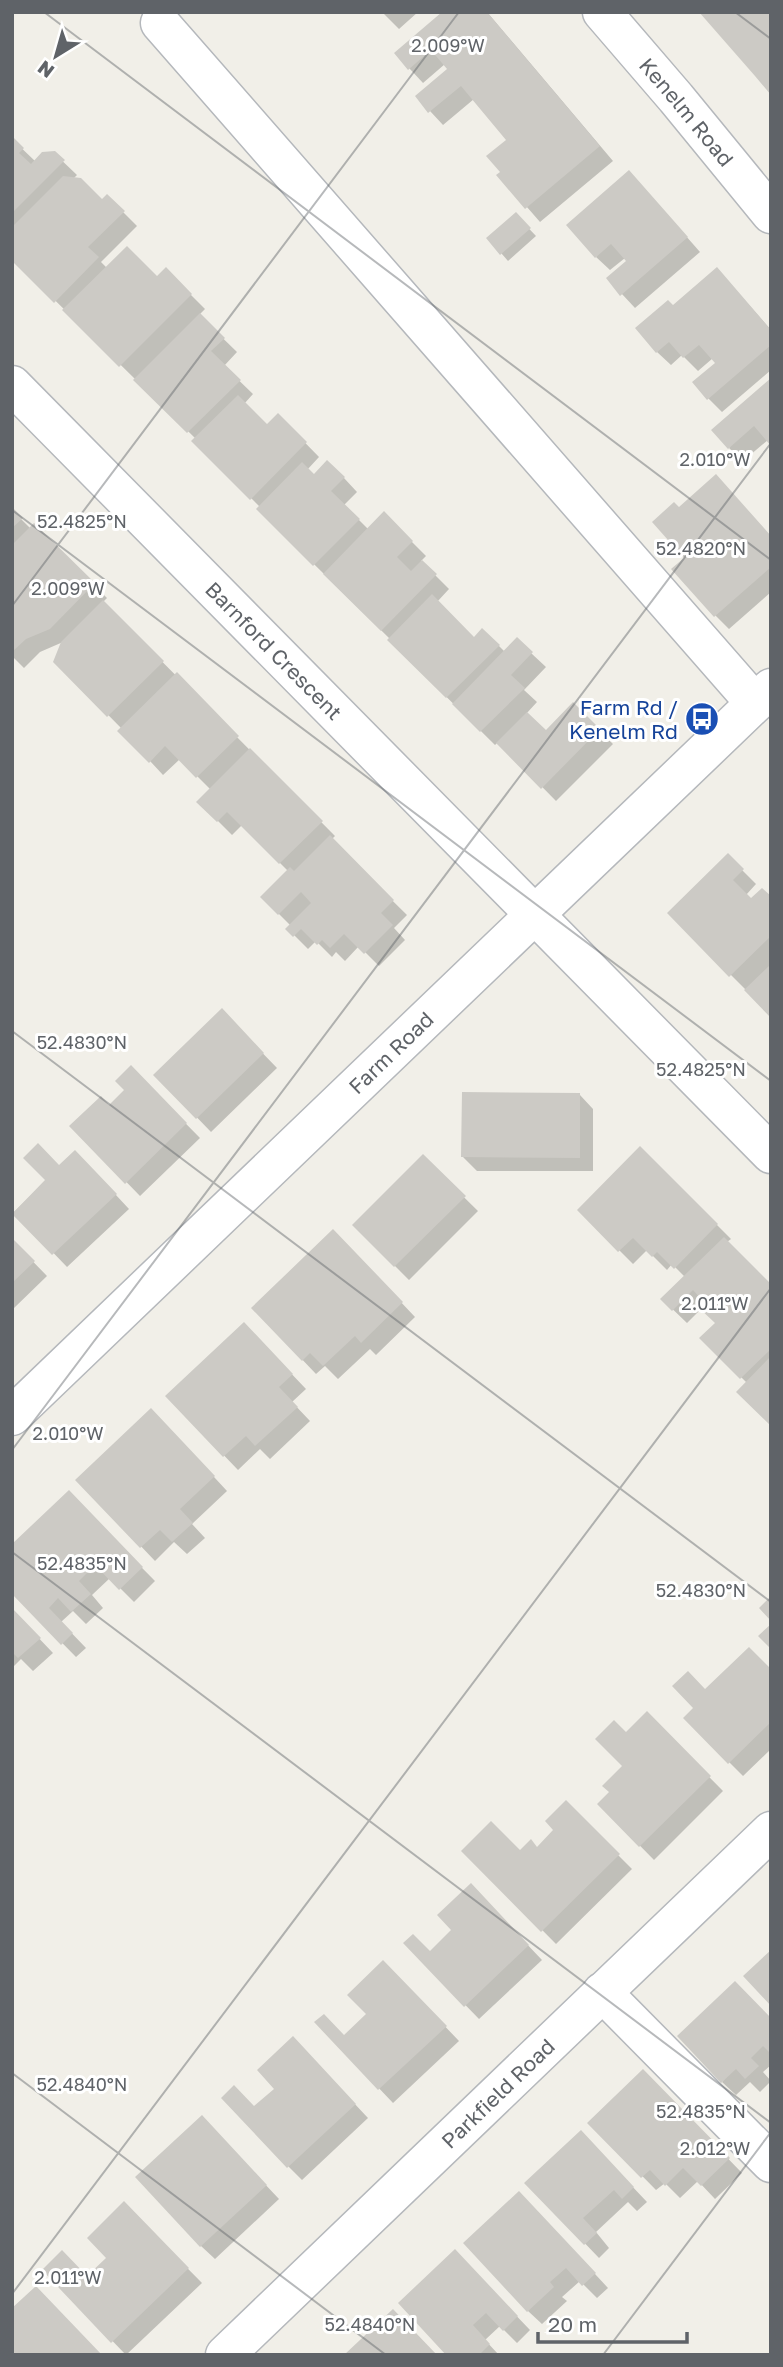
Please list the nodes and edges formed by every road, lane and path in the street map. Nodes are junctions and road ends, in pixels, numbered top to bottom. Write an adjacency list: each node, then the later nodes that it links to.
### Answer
1 (602, 12): 3 (street, Kenelm Road)
2 (160, 23): 5 (street)
3 (771, 214)
4 (12, 385): 6 (street, Barnford Crescent)
5 (763, 696): 6 (street, Farm Road)
6 (535, 915): 7 (street, Barnford Crescent); 8 (street, Farm Road)
7 (771, 1154)
8 (12, 1416)
9 (771, 1830): 10 (street, Parkfield Road)
10 (602, 1992): 11 (street); 12 (street, Parkfield Road)
11 (771, 2163)
12 (225, 2355)

